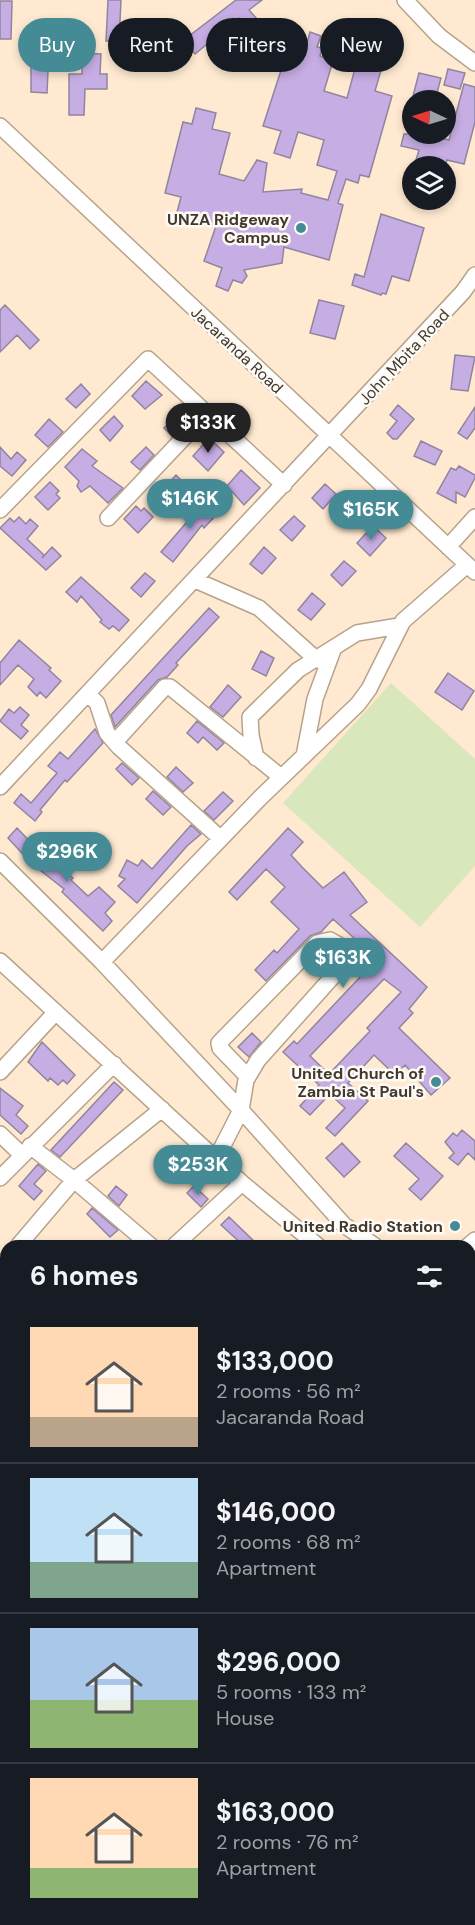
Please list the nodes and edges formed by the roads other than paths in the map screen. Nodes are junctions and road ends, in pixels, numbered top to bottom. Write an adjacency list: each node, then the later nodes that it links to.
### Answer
1 (405, 0): 2 (street)
2 (475, 63)
3 (0, 126): 6 (street, Jacaranda Road)
4 (475, 275): 6 (street, John Mbita Road)
5 (208, 412): 7 (street); 8 (street); 9 (street)
6 (330, 436): 7 (street, John Mbita Road); 11 (street, Jacaranda Road)
7 (285, 485): 13 (street, John Mbita Road)
8 (0, 510)
9 (108, 518)
10 (475, 518): 11 (street)
11 (448, 547): 12 (street, Jacaranda Road)
12 (471, 569): 14 (street)
13 (195, 580): 16 (street); 17 (street, John Mbita Road)
14 (399, 626): 15 (street); 19 (street)
15 (333, 650): 16 (street); 19 (street)
16 (317, 660): 20 (street)
17 (88, 694): 18 (street); 22 (street, John Mbita Road)
18 (115, 742): 20 (street); 23 (street)
19 (304, 756): 21 (street)
20 (256, 758): 21 (street)
21 (281, 777): 23 (street)
22 (0, 787)
23 (220, 838): 26 (street)
24 (0, 861): 26 (street)
25 (0, 961): 27 (street)
26 (102, 963): 32 (street)
27 (56, 1012): 28 (street); 29 (street)
28 (114, 1064): 31 (street); 34 (street)
29 (0, 1072)
30 (248, 1077): 30 (street); 32 (street)
31 (162, 1109): 35 (street); 37 (street)
32 (241, 1110): 35 (street); 43 (street)
33 (0, 1134): 34 (street)
34 (26, 1151): 36 (street); 37 (street)
35 (216, 1159): 38 (street)
36 (0, 1178)
37 (74, 1180): 39 (street); 40 (street)
38 (242, 1183): 41 (street); 42 (street)
39 (23, 1240)
40 (144, 1240)
41 (180, 1240)
42 (311, 1240)
43 (366, 1240)

